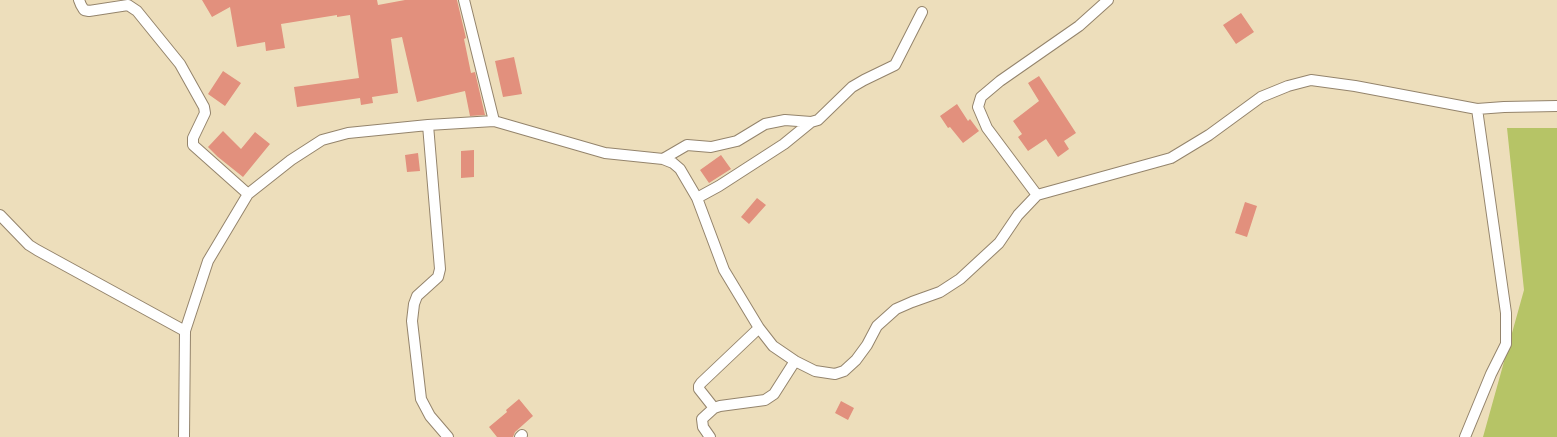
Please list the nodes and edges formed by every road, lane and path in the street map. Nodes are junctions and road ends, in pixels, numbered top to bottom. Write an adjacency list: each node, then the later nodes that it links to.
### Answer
1 (79, 0): 11 (street)
2 (464, 0): 7 (street)
3 (1108, 0): 12 (street)
4 (922, 12): 8 (street)
5 (1557, 106): 6 (street)
6 (1478, 109): 12 (street); 22 (street)
7 (494, 121): 9 (street); 10 (street)
8 (811, 122): 10 (street); 13 (street)
9 (428, 125): 11 (street); 20 (street)
10 (663, 159): 13 (street)
11 (248, 194): 16 (street)
12 (1037, 195): 17 (street)
13 (697, 198): 15 (street)
14 (0, 215): 16 (street)
15 (759, 328): 17 (street); 18 (street)
16 (185, 331): 19 (street)
17 (795, 361): 18 (street)
18 (714, 408): 21 (street)
19 (184, 437)
20 (448, 437)
21 (710, 437)
22 (1465, 437)

